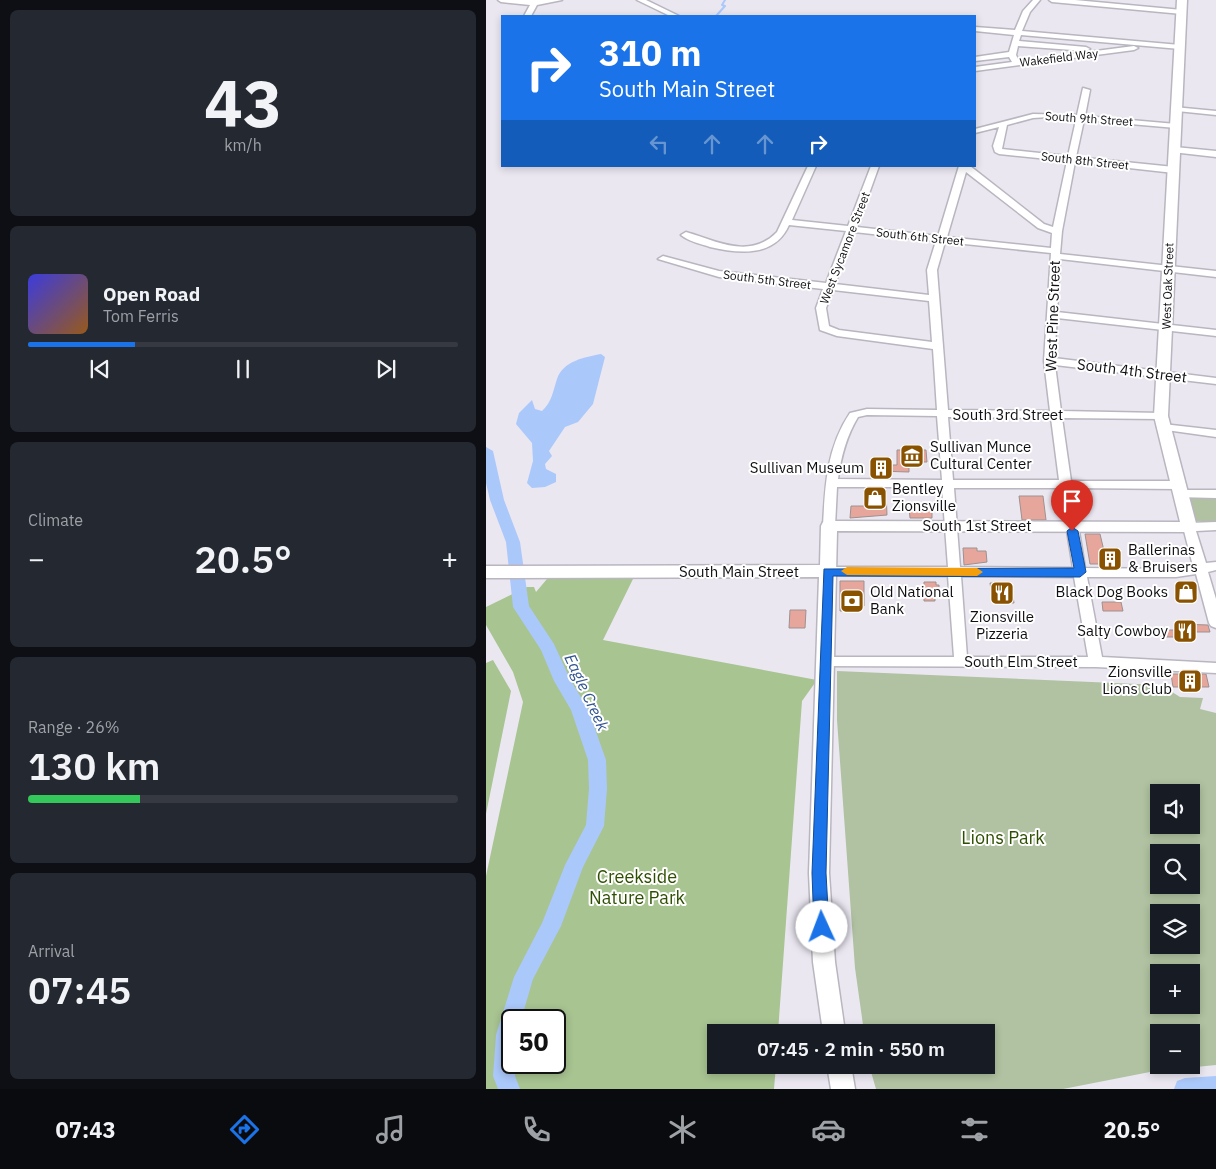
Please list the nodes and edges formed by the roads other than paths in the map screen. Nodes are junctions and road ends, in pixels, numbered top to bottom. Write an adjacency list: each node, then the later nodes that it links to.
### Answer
1 (501, 0): 7 (street)
2 (559, 0): 7 (street)
3 (640, 0): 10 (street)
4 (1038, 0): 12 (street)
5 (1052, 0): 8 (street)
6 (1182, 0): 8 (main road, West Oak Street)
7 (534, 4): 9 (street)
8 (1182, 12): 15 (main road, West Oak Street)
9 (528, 15)
10 (673, 15)
11 (976, 29): 12 (street)
12 (1019, 32): 13 (street); 14 (street); 15 (street)
13 (1016, 43): 16 (street); 17 (street)
14 (1141, 44): 15 (street); 16 (street, Wakefield Way)
15 (1180, 46): 22 (main road, West Oak Street)
16 (1109, 52): 19 (street, Wakefield Way)
17 (1012, 54): 18 (street); 19 (street)
18 (976, 59)
19 (1017, 64): 20 (street, Wakefield Way)
20 (976, 69)
21 (1086, 90): 24 (street, West Pine Street)
22 (1177, 109): 23 (street); 26 (main road, West Oak Street)
23 (1216, 113)
24 (1080, 118): 25 (street, South 9th Street); 26 (street, South 9th Street); 30 (street, West Pine Street)
25 (1004, 124): 27 (street, South 9th Street); 30 (street, South 8th Street)
26 (1176, 126): 28 (main road, West Oak Street)
27 (976, 131)
28 (1175, 150): 29 (street); 35 (main road, West Oak Street)
29 (1216, 154)
30 (1073, 160): 35 (street, South 8th Street); 38 (street, West Pine Street)
31 (812, 167): 36 (street)
32 (875, 167): 37 (street, West Sycamore Street)
33 (964, 167): 40 (street)
34 (965, 167): 38 (street)
35 (1174, 170): 43 (main road, West Oak Street)
36 (786, 222): 37 (street, South 6th Street); 39 (street)
37 (850, 230): 40 (street, South 6th Street); 45 (street, West Sycamore Street)
38 (1057, 231): 41 (street, West Pine Street)
39 (686, 235)
40 (940, 239): 41 (street, South 6th Street); 46 (street)
41 (1055, 254): 43 (street, South 6th Street); 47 (street, West Pine Street)
42 (663, 259): 45 (street, South 5th Street)
43 (1168, 269): 44 (street, South 6th Street); 48 (main road, West Oak Street)
44 (1216, 274)
45 (829, 287): 46 (street, South 5th Street); 50 (street, West Sycamore Street)
46 (933, 298): 50 (street)
47 (1051, 314): 48 (street); 51 (street, West Pine Street)
48 (1166, 327): 49 (street); 52 (main road, West Oak Street)
49 (1216, 333)
50 (936, 346): 54 (street)
51 (1048, 361): 52 (street, South 4th Street); 55 (street, West Pine Street)
52 (1164, 375): 53 (street, South 4th Street); 56 (main road, West Oak Street)
53 (1216, 381)
54 (943, 415): 55 (street, South 3rd Street); 58 (street); 59 (street, South 3rd Street)
55 (1055, 416): 56 (street, South 3rd Street); 60 (street, West Pine Street)
56 (1162, 422): 57 (street, South 3rd Street); 61 (main road, West Oak Street)
57 (1216, 434)
58 (948, 482): 59 (street); 60 (street); 64 (street)
59 (832, 483): 63 (street)
60 (1065, 484): 61 (street); 65 (street, West Pine Street)
61 (1179, 490): 62 (street); 67 (main road, West Oak Street)
62 (1216, 494)
63 (829, 526): 64 (main road, South 1st Street); 71 (main road)
64 (951, 526): 65 (main road, South 1st Street); 72 (street)
65 (1072, 526): 67 (main road, South 1st Street); 73 (street, West Pine Street)
66 (1216, 526): 67 (street, South 1st Street)
67 (1189, 527): 69 (street, West Oak Street)
68 (1216, 566): 69 (street, South Main Street)
69 (1200, 567): 73 (street, South Main Street); 74 (street, West Oak Street)
70 (486, 572): 71 (main road, South Main Street)
71 (828, 572): 72 (street, South Main Street); 75 (main road)
72 (954, 572): 73 (street, South Main Street); 76 (street)
73 (1080, 572): 77 (street, West Pine Street)
74 (1216, 623)
75 (826, 662): 76 (street, South Elm Street); 79 (main road)
76 (960, 662): 77 (street, South Elm Street)
77 (1096, 662): 78 (street, South Elm Street)
78 (1216, 668)
79 (833, 1024)
80 (840, 1074): 81 (main road)
81 (843, 1089)

